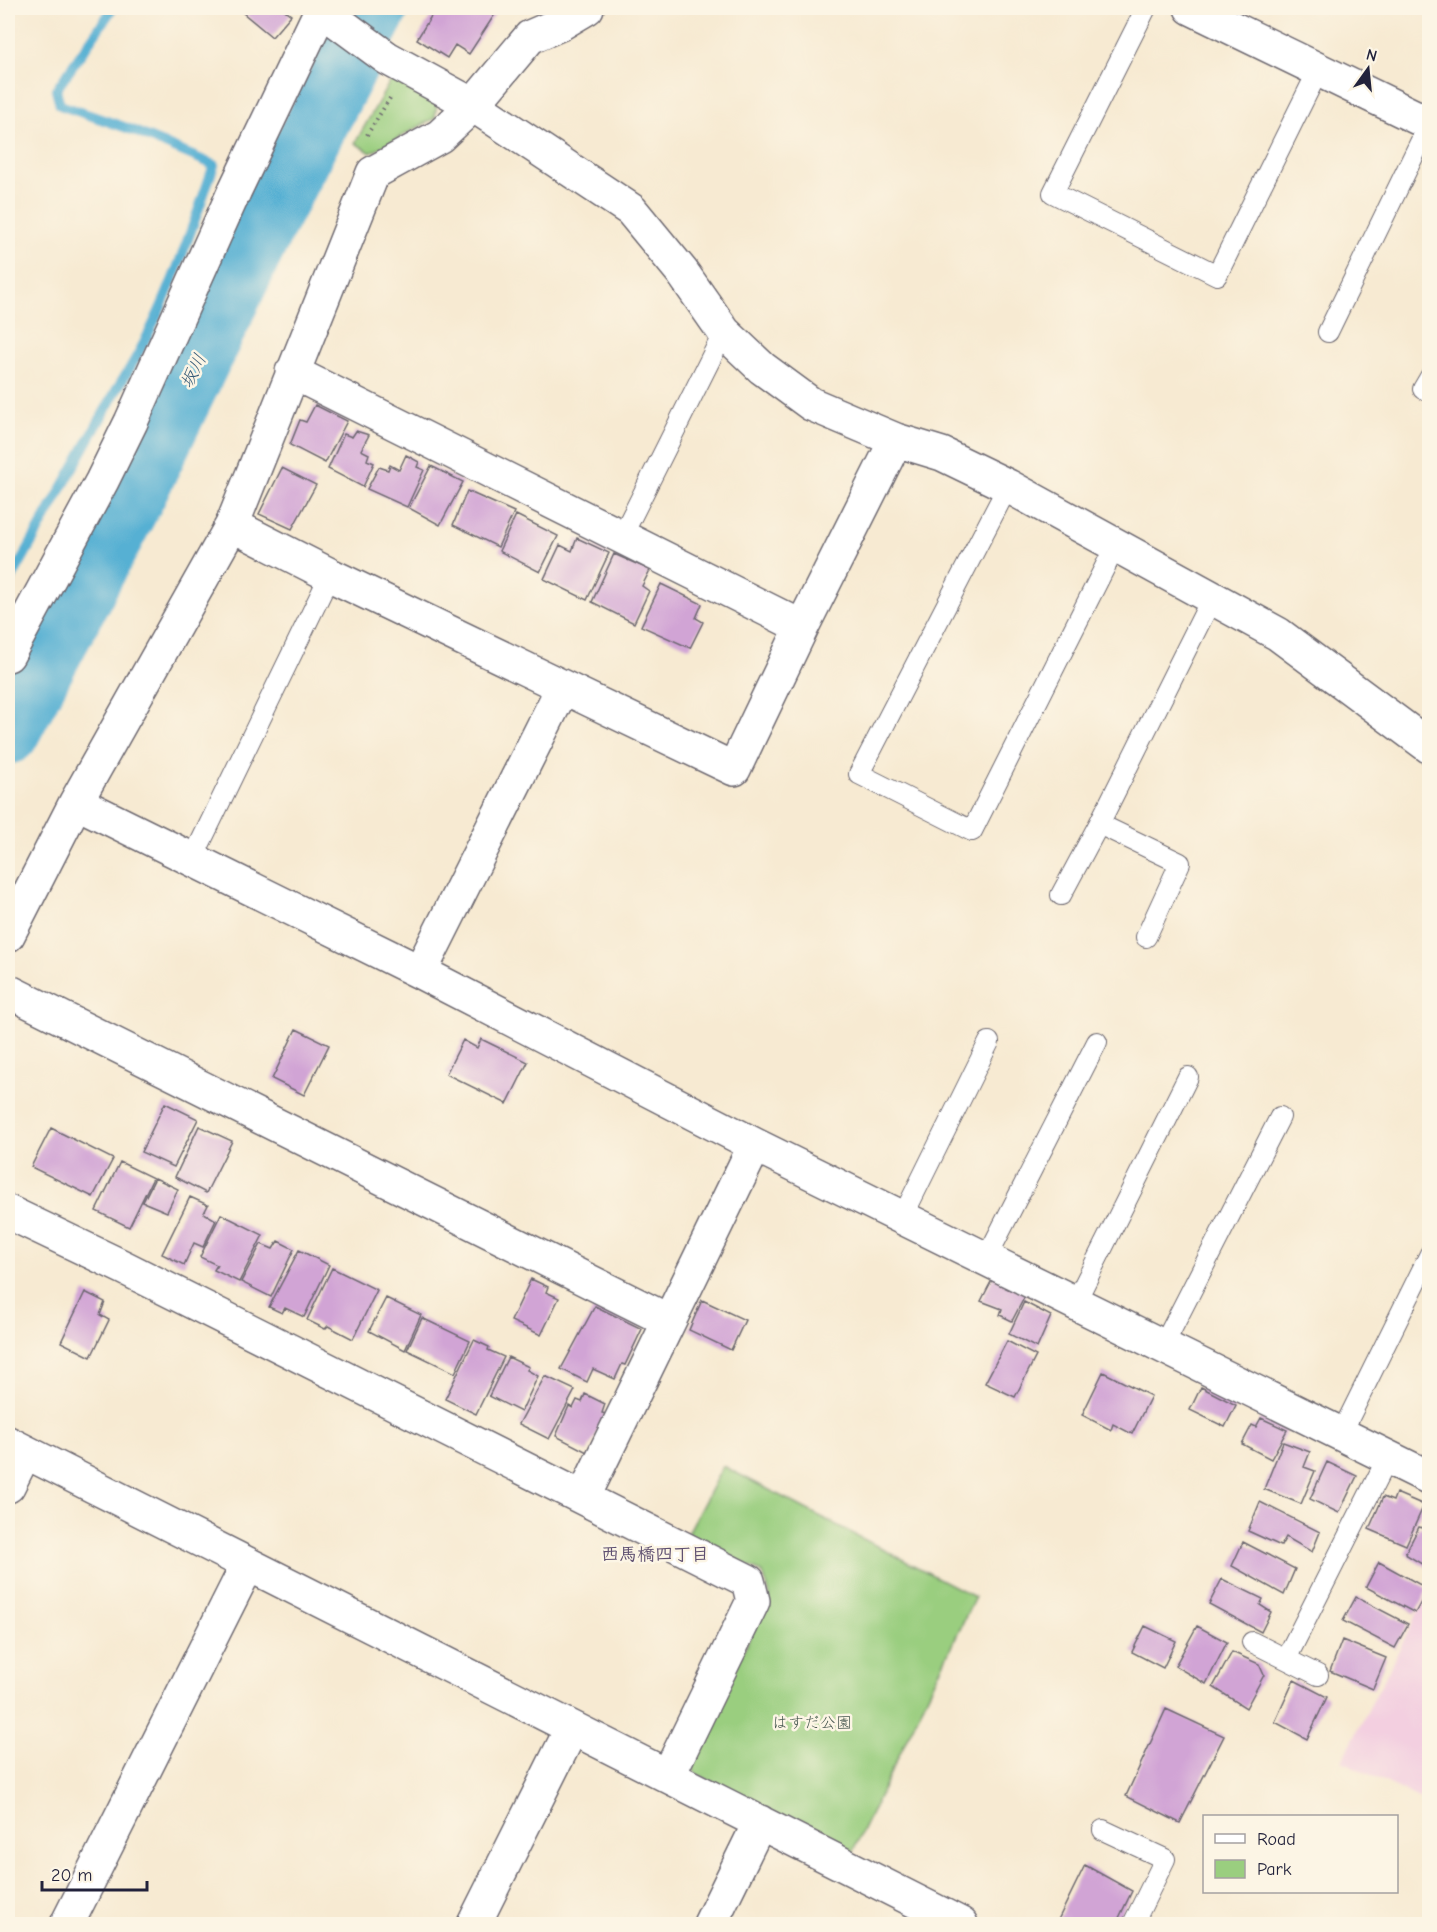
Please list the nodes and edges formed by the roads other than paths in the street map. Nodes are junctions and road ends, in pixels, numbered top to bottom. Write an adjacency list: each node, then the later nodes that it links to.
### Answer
1 (586, 8): 6 (street)
2 (1146, 8): 5 (lane)
3 (1191, 8): 5 (street)
4 (323, 10): 6 (street); 19 (street)
5 (1318, 71): 7 (street)
6 (473, 105): 8 (street); 10 (street)
7 (1429, 124): 9 (lane)
8 (724, 332): 11 (street); 14 (lane)
9 (1328, 332)
10 (292, 372): 13 (street); 14 (street)
11 (896, 440): 12 (street); 18 (street)
12 (1008, 486): 15 (street); 15 (lane)
13 (232, 525): 16 (street); 22 (street)
14 (622, 536): 18 (street)
15 (1116, 545): 17 (street)
16 (330, 575): 20 (street); 24 (lane)
17 (1212, 598): 21 (street); 23 (lane)
18 (802, 627): 20 (street)
19 (8, 655)
20 (563, 687): 28 (street)
21 (1430, 747)
22 (76, 802): 24 (street); 26 (street)
23 (1099, 824): 25 (lane); 27 (lane)
24 (193, 858): 28 (street)
25 (1061, 895)
26 (8, 935)
27 (1146, 937)
28 (420, 972): 34 (street)
29 (8, 991): 40 (street)
30 (1097, 1041): 38 (lane)
31 (989, 1042): 36 (lane)
32 (1188, 1077): 39 (lane)
33 (1280, 1117): 41 (lane)
34 (755, 1145): 36 (street); 40 (street)
35 (8, 1212): 47 (street)
36 (903, 1218): 38 (street)
37 (1430, 1254): 42 (lane)
38 (986, 1259): 39 (street)
39 (1075, 1303): 41 (street)
40 (669, 1321): 47 (street)
41 (1163, 1346): 42 (street)
42 (1341, 1434): 44 (street)
43 (16, 1447): 46 (street); 48 (street)
44 (1388, 1457): 45 (street); 50 (lane)
45 (1430, 1478)
46 (8, 1486)
47 (583, 1498): 53 (street)
48 (248, 1564): 52 (street); 56 (street)
49 (1252, 1642): 50 (lane)
50 (1286, 1659): 51 (lane)
51 (1318, 1675)
52 (572, 1728): 53 (street); 57 (street)
53 (668, 1776): 54 (street)
54 (759, 1822): 58 (street); 59 (street)
55 (1103, 1830): 60 (lane)
56 (67, 1924)
57 (474, 1924)
58 (710, 1924)
59 (961, 1924)
60 (1133, 1924)

